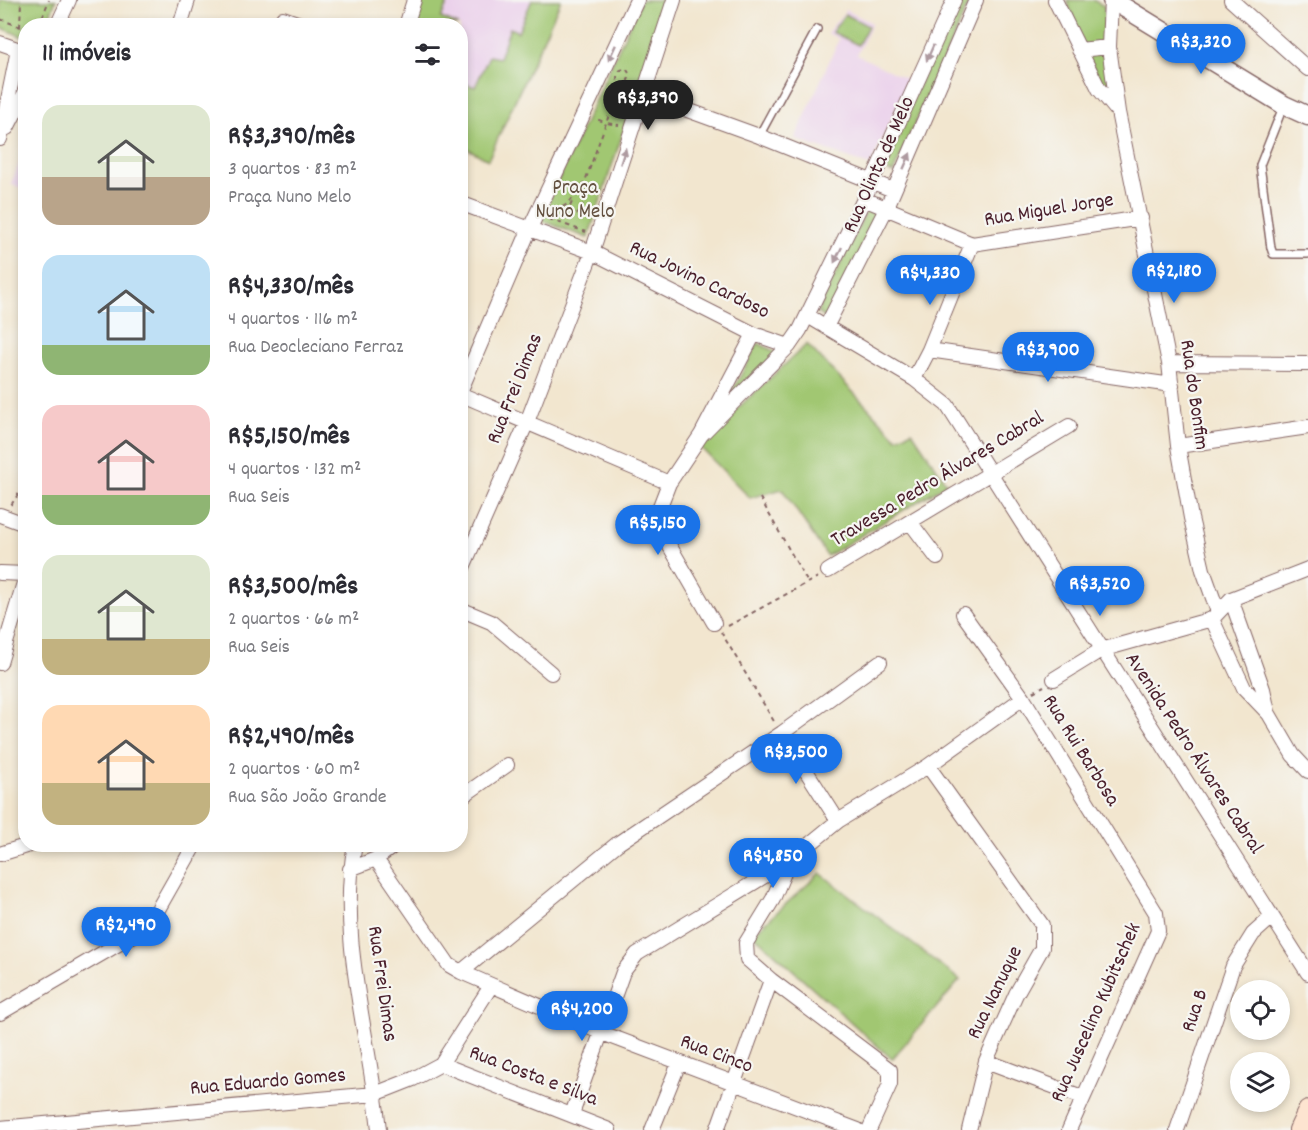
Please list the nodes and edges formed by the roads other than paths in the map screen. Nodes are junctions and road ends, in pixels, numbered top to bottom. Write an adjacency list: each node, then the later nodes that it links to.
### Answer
1 (69, 0): 11 (street)
2 (188, 0): 12 (street)
3 (414, 0): 13 (street)
4 (637, 0): 34 (street, one-way to 34)
5 (674, 0): 21 (street)
6 (954, 0): 28 (street, Rua Olinta de Melo, one-way to 28)
7 (976, 0): 29 (street, Rua Olinta de Melo, one-way to 7)
8 (1055, 0): 18 (street, Rua do Bonfim)
9 (1111, 0): 16 (street, Rua do Bonfim); 22 (street)
10 (1231, 0): 20 (street)
11 (61, 18)
12 (182, 18)
13 (408, 18)
14 (818, 29): 26 (lane)
15 (0, 43): 17 (street)
16 (1108, 47): 18 (street); 24 (street, Rua do Bonfim)
17 (18, 50)
18 (1079, 50): 24 (street, Rua do Bonfim)
19 (18, 67): 27 (street)
20 (1308, 69)
21 (643, 94): 26 (street); 36 (street, one-way to 21)
22 (1284, 105): 25 (street); 37 (lane)
23 (18, 106): 27 (street)
24 (1118, 112): 33 (street, Rua do Bonfim)
25 (1308, 116)
26 (759, 136): 28 (street)
27 (0, 141)
28 (871, 182): 29 (street); 30 (street, Rua Olinta de Melo)
29 (893, 190): 32 (street, Rua Olinta de Melo)
30 (864, 199): 32 (street, Rua Miguel Jorge); 38 (street, Rua Olinta de Melo, one-way to 38)
31 (468, 206): 34 (street, Rua Jovino Cardoso)
32 (886, 209): 35 (street, Rua Miguel Jorge); 39 (street, Rua Olinta de Melo)
33 (1141, 218): 35 (street, Rua Miguel Jorge); 43 (street, Rua do Bonfim)
34 (530, 228): 36 (street, Rua Jovino Cardoso); 45 (street)
35 (972, 244): 42 (street)
36 (592, 252): 40 (street, Rua Jovino Cardoso); 49 (street, Rua Frei Dimas)
37 (1308, 254)
38 (808, 316): 39 (street); 41 (street, Rua Olinta de Melo)
39 (826, 327): 46 (street, Avenida Pedro Álvares Cabral)
40 (754, 334): 41 (street, Rua Jovino Cardoso); 52 (street, Rua Olinta de Melo)
41 (789, 346): 52 (street, Rua Olinta de Melo)
42 (929, 350): 46 (street); 47 (street)
43 (1169, 363): 44 (street); 47 (street, Rua do Bonfim)
44 (1308, 364)
45 (468, 374)
46 (914, 379): 54 (street, Avenida Pedro Álvares Cabral)
47 (1172, 385): 53 (street, Rua do Bonfim)
48 (468, 396): 49 (street)
49 (527, 422): 55 (street); 57 (street, Rua Frei Dimas)
50 (1069, 426): 54 (street, Travessa Pedro Álvares Cabral)
51 (1308, 427): 53 (street)
52 (701, 435): 55 (street, Rua Olinta de Melo)
53 (1178, 446): 67 (street, Rua do Bonfim)
54 (992, 472): 56 (street, Travessa Pedro Álvares Cabral); 69 (street, Avenida Pedro Álvares Cabral)
55 (669, 483): 68 (street, Rua Olinta de Melo)
56 (910, 522): 58 (street); 60 (street, Travessa Pedro Álvares Cabral)
57 (468, 556)
58 (938, 558)
59 (1308, 569): 63 (street)
60 (828, 571)
61 (0, 573): 62 (street)
62 (18, 574)
63 (1231, 598): 67 (street); 75 (street, Rua do Bonfim)
64 (18, 602): 71 (street)
65 (468, 612): 72 (street)
66 (963, 614): 74 (street, Rua Rui Barbosa)
67 (1215, 615): 69 (street); 75 (street, Rua do Bonfim)
68 (717, 627)
69 (1101, 650): 73 (street); 91 (street, Avenida Pedro Álvares Cabral)
70 (880, 662): 76 (street)
71 (0, 663)
72 (551, 673)
73 (1054, 679)
74 (1023, 698): 78 (street); 90 (street, Rua Rui Barbosa)
75 (1269, 714): 79 (street, Rua do Bonfim)
76 (782, 733): 81 (street); 92 (street)
77 (507, 765): 80 (street)
78 (927, 766): 81 (street); 98 (street, Rua Nanuque)
79 (1308, 771)
80 (468, 792)
81 (838, 821): 88 (street)
82 (18, 848): 86 (street)
83 (190, 852): 96 (street)
84 (354, 852): 89 (street, Rua Frei Dimas)
85 (385, 852): 87 (street)
86 (0, 854)
87 (376, 859): 89 (street); 92 (street, Rua Cinco)
88 (789, 861): 94 (street); 97 (street)
89 (351, 869): 102 (street, Rua Frei Dimas)
90 (1156, 913): 103 (street, Rua Juscelino Kubitschek)
91 (1272, 917): 93 (street, Avenida Pedro Álvares Cabral); 115 (street, Rua B)
92 (461, 972): 95 (street, Rua Cinco)
93 (1308, 974)
94 (771, 980): 101 (street); 112 (street)
95 (491, 987): 97 (street, Rua Cinco); 99 (street, Rua Eduardo Gomes)
96 (0, 1013)
97 (602, 1034): 100 (street, Rua Cinco); 105 (street)
98 (986, 1061): 103 (street); 113 (street, Rua Nanuque)
99 (441, 1064): 102 (street, Rua Eduardo Gomes); 105 (street, Rua Costa e Silva)
100 (679, 1064): 101 (street, Rua Cinco); 109 (street)
101 (734, 1085): 110 (street); 111 (street, Rua Cinco)
102 (375, 1094): 106 (street, Rua Eduardo Gomes); 107 (street, Rua Frei Dimas)
103 (1082, 1097): 114 (street, Rua Juscelino Kubitschek)
104 (1308, 1111): 116 (main road)
105 (572, 1114): 108 (street, Rua Costa e Silva)
106 (0, 1128)
107 (379, 1130)
108 (609, 1130)
109 (652, 1130)
110 (717, 1130)
111 (858, 1130)
112 (869, 1130)
113 (969, 1130)
114 (1069, 1130)
115 (1177, 1130)
116 (1299, 1130)

